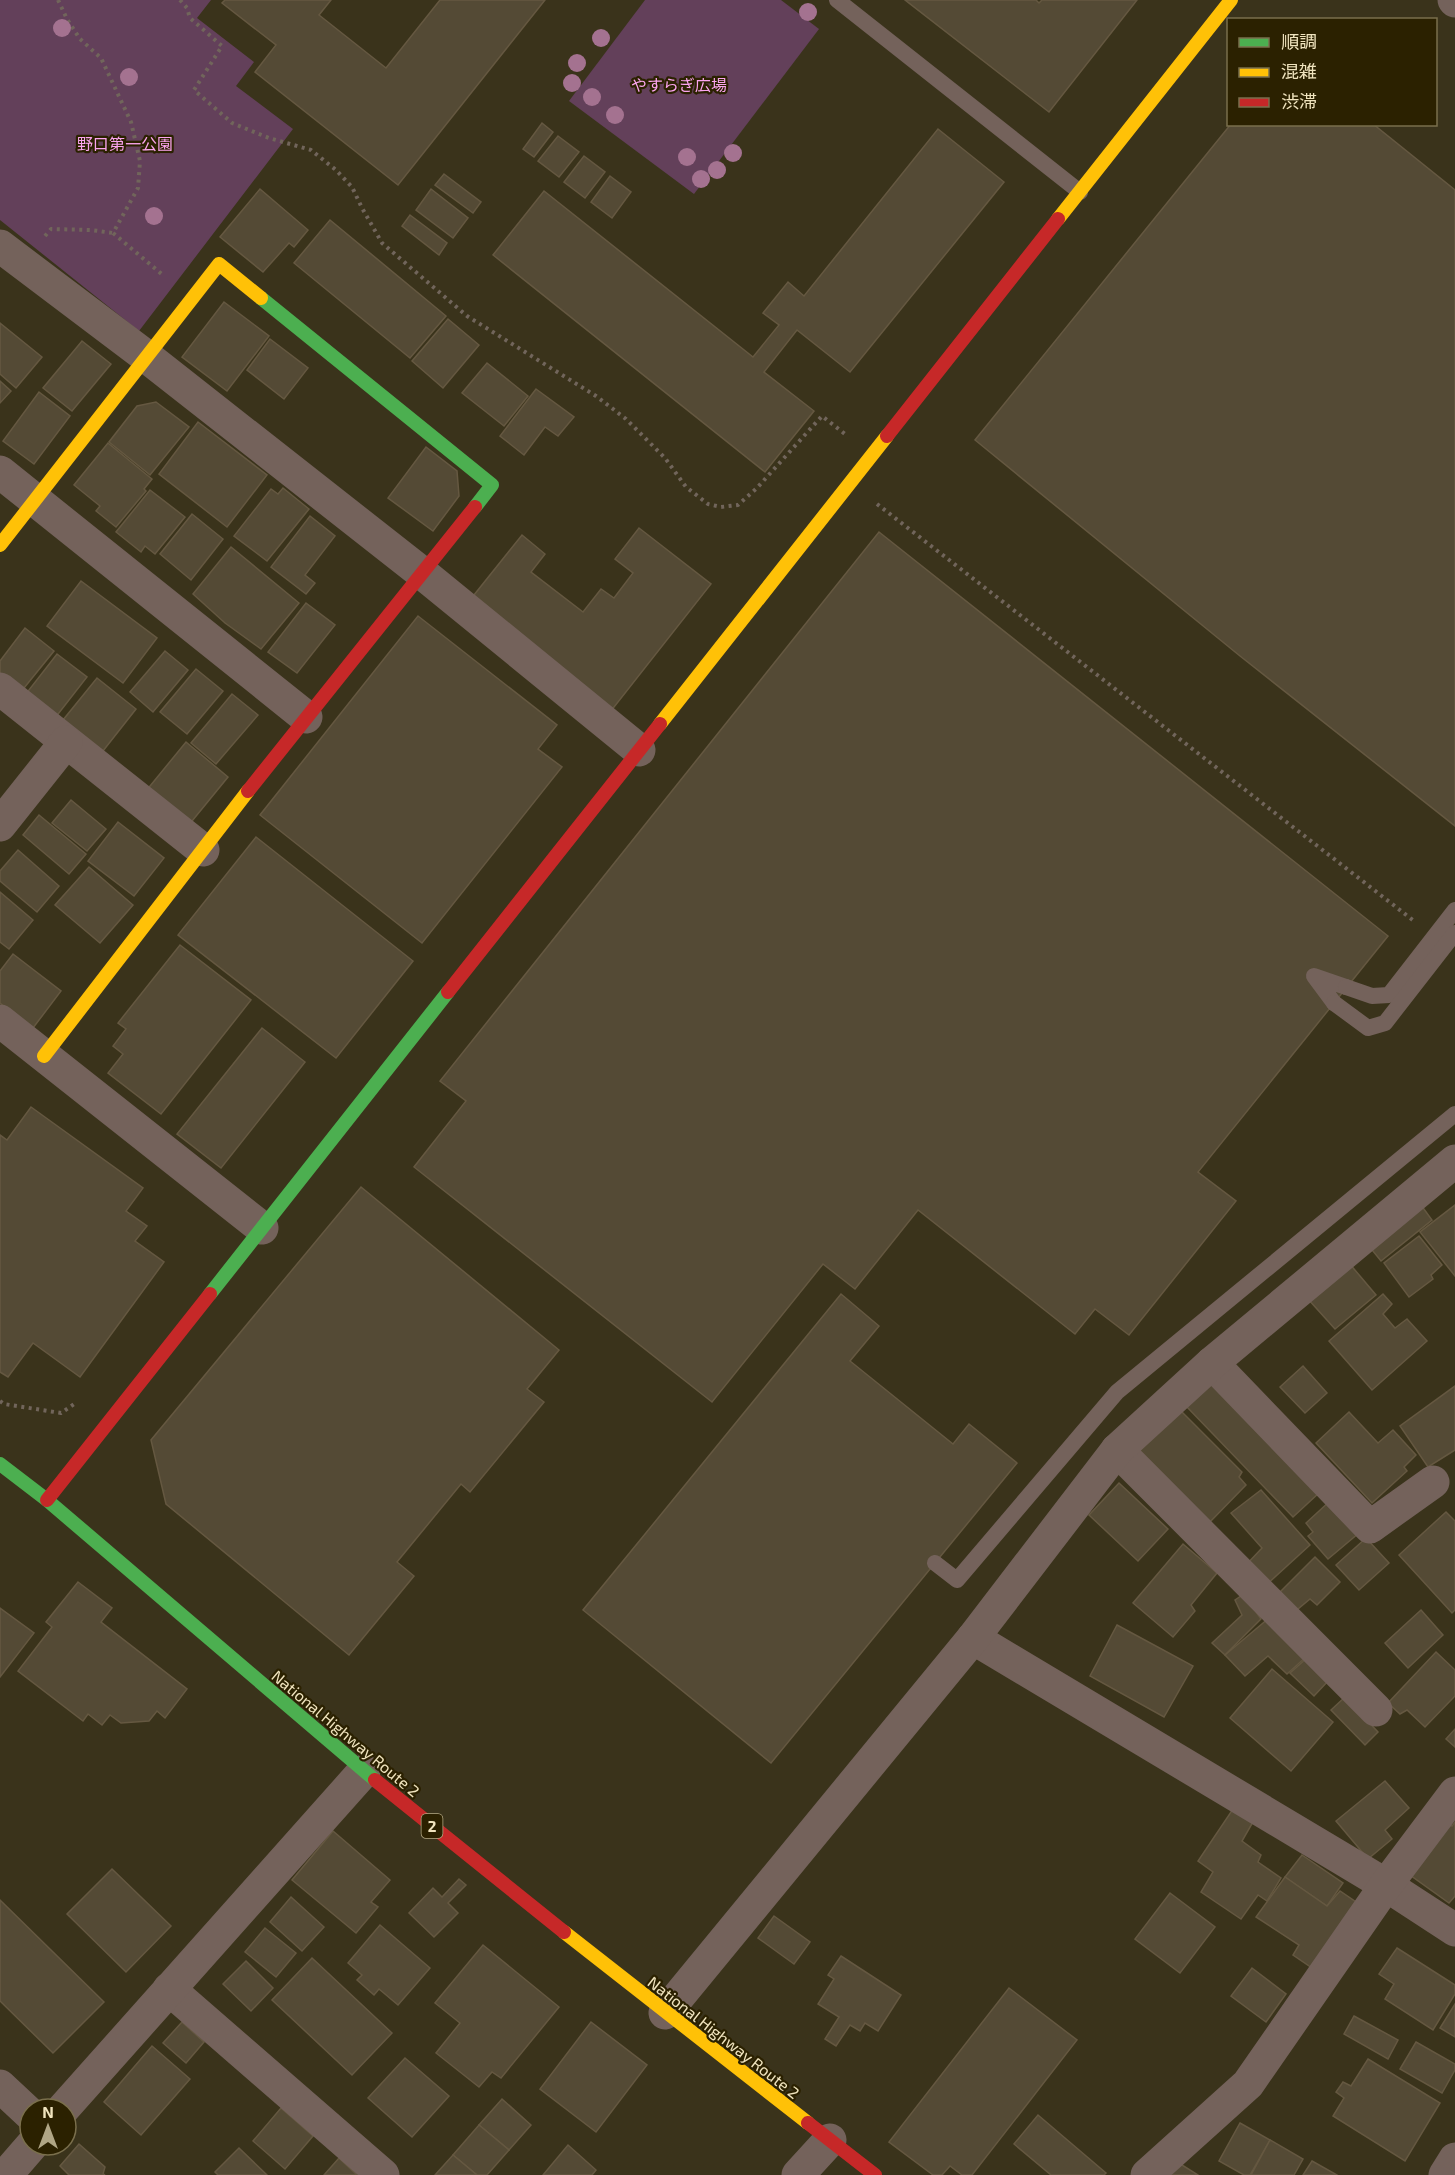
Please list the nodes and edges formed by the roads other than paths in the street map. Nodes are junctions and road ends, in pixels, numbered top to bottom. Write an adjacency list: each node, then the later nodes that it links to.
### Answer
1 (837, 0): 3 (lane)
2 (1231, 0): 3 (main road)
3 (1080, 192): 13 (main road)
4 (11, 254): 5 (street)
5 (147, 357): 7 (main road); 9 (street); 9 (main road)
6 (0, 472): 7 (street)
7 (36, 500): 8 (main road); 11 (street)
8 (0, 545)
9 (422, 573): 11 (main road); 13 (street)
10 (0, 689): 12 (street)
11 (306, 717): 15 (main road)
12 (66, 742): 14 (street); 15 (street)
13 (639, 750): 22 (main road)
14 (0, 825)
15 (203, 850): 19 (main road)
16 (1455, 910): 17 (lane, bridge)
17 (1455, 933)
18 (0, 1021): 19 (street)
19 (44, 1056): 22 (street)
20 (1455, 1114): 28 (lane)
21 (1455, 1161): 23 (street)
22 (262, 1228): 27 (main road)
23 (1212, 1363): 24 (street); 26 (street)
24 (1117, 1450): 29 (street); 30 (street)
25 (0, 1464): 27 (main road, National Highway Route 2 / 2)
26 (1433, 1482)
27 (47, 1500): 31 (main road, National Highway Route 2 / 2)
28 (935, 1563)
29 (973, 1638): 33 (street); 36 (street)
30 (1376, 1710)
31 (364, 1771): 35 (street); 36 (main road, National Highway Route 2 / 2)
32 (1455, 1793): 33 (street)
33 (1386, 1885): 34 (street); 47 (street)
34 (1455, 1930)
35 (169, 1989): 38 (street); 44 (street)
36 (665, 2013): 40 (main road, National Highway Route 2 / 2)
37 (0, 2086): 39 (street)
38 (74, 2097)
39 (18, 2103)
40 (830, 2140): 45 (street); 46 (main road, National Highway Route 2 / 2)
41 (22, 2157): 43 (street)
42 (1455, 2159): 48 (street)
43 (6, 2175)
44 (382, 2175)
45 (798, 2175)
46 (875, 2175)
47 (1147, 2175)
48 (1445, 2175)

